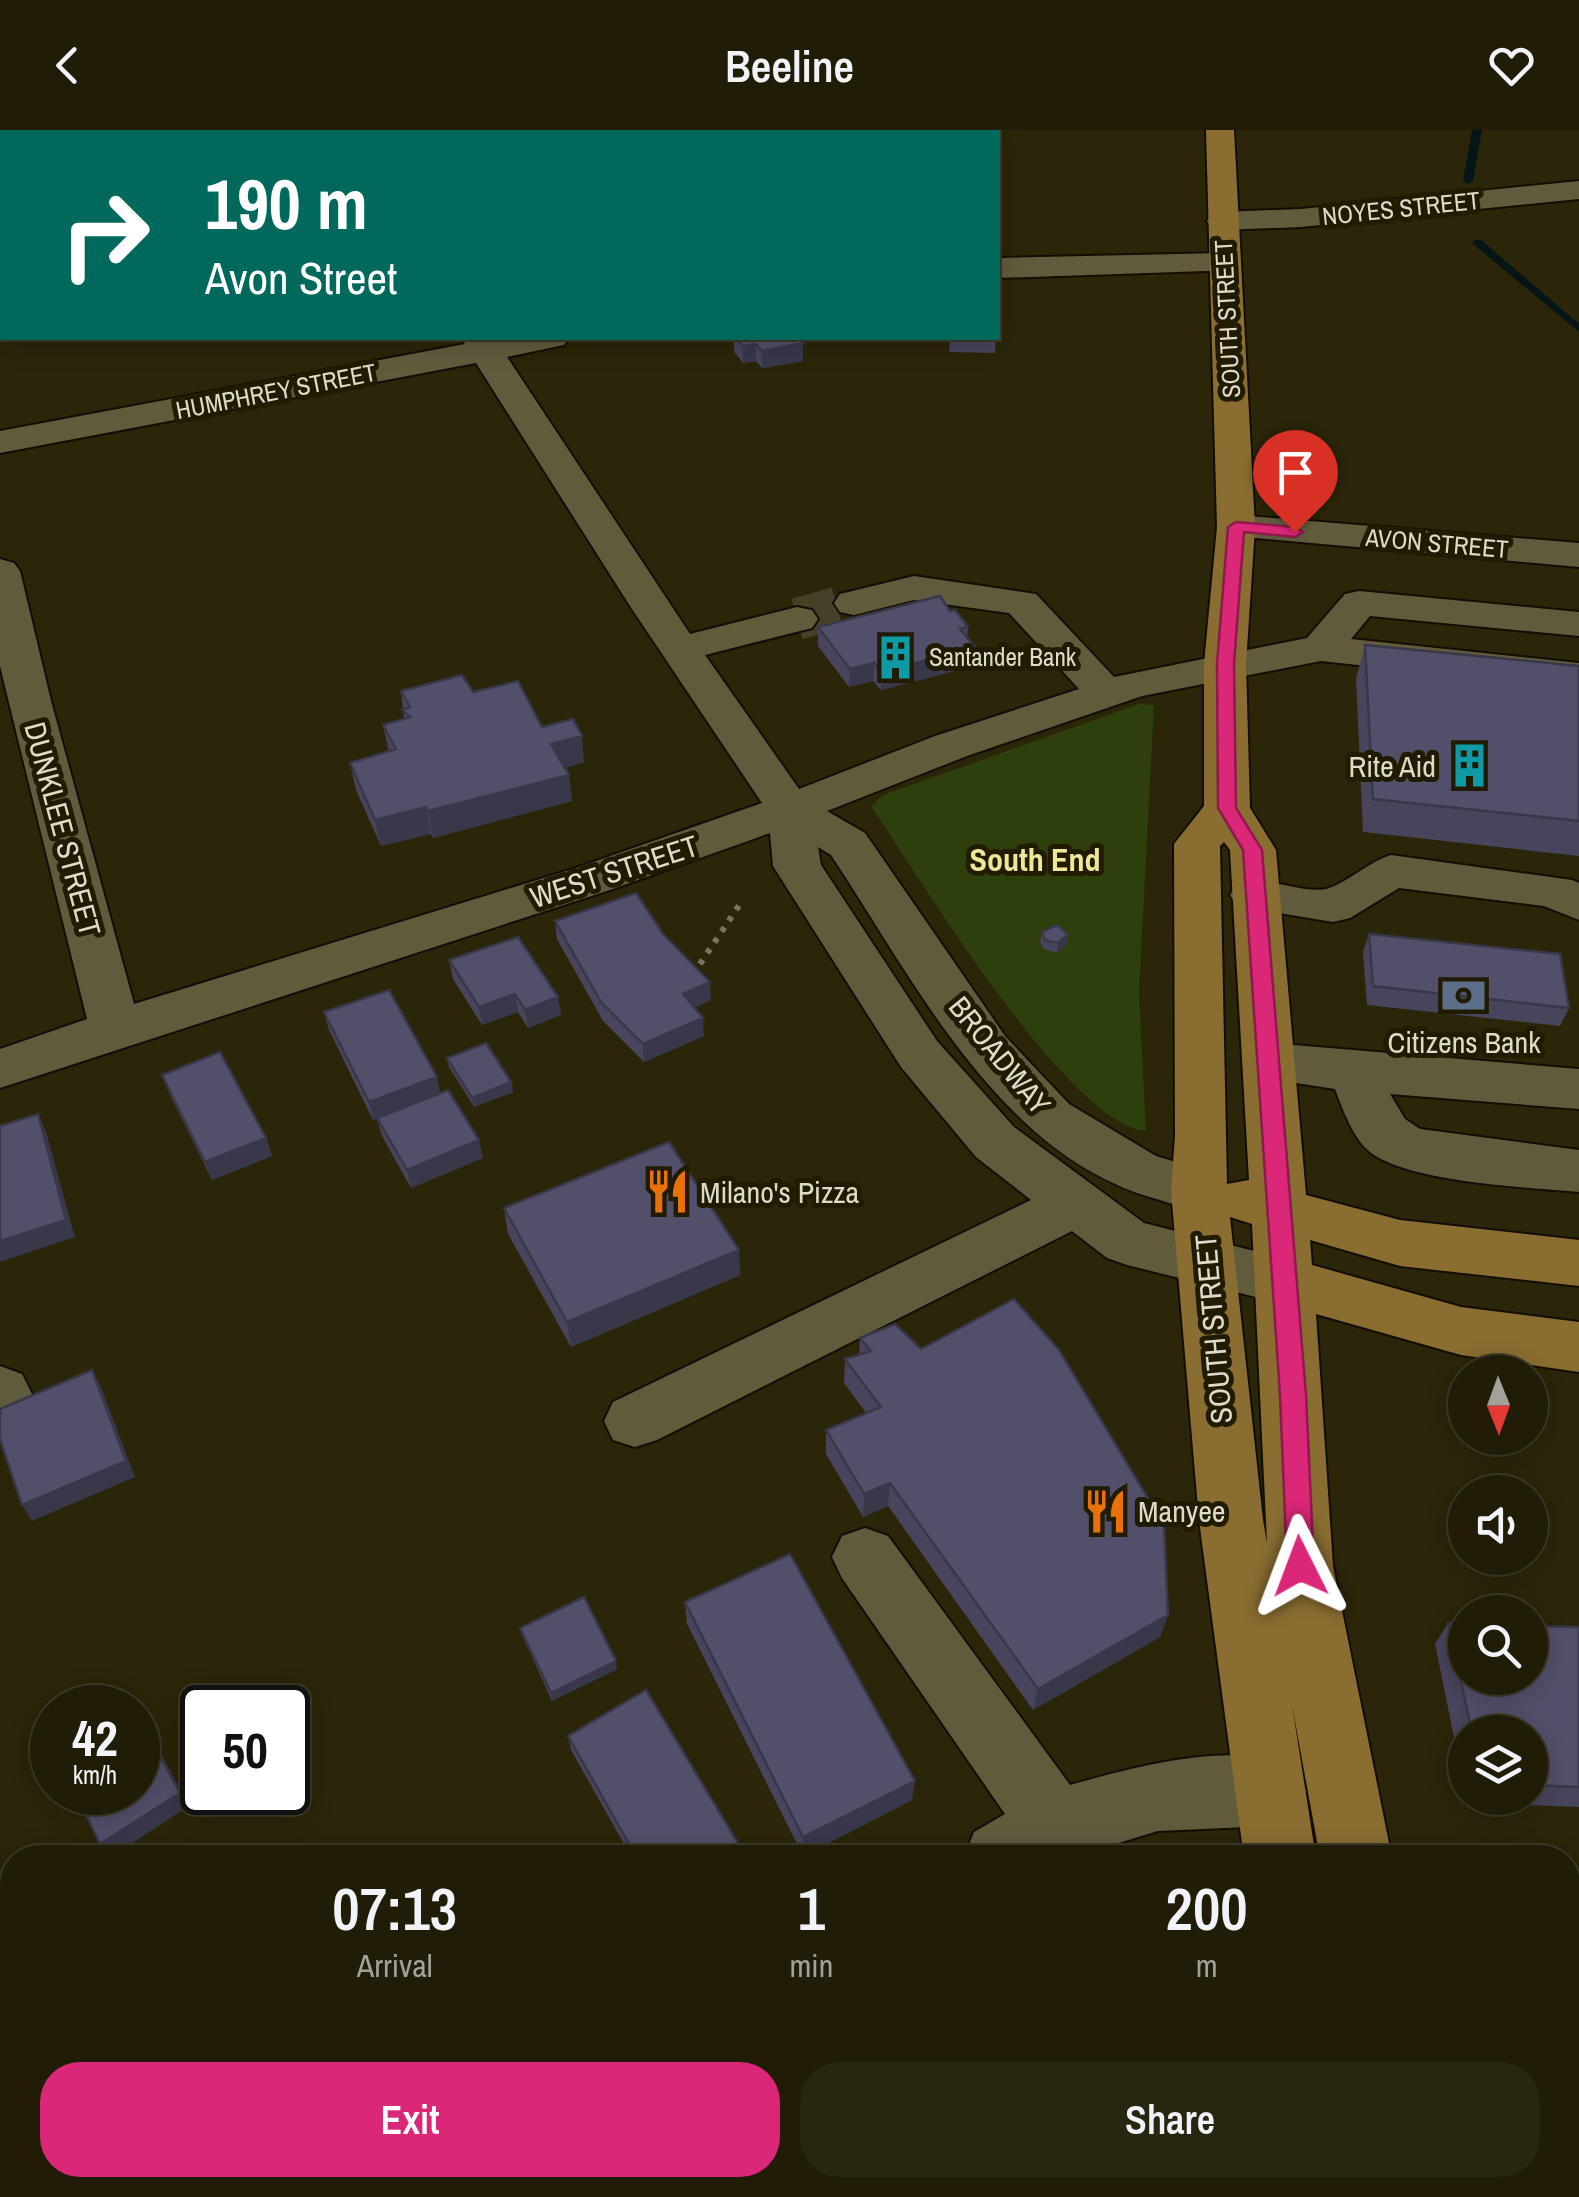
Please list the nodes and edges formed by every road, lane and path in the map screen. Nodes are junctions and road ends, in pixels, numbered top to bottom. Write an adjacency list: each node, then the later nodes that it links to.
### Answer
1 (1220, 130): 3 (main road, SOUTH STREET)
2 (1579, 190): 3 (street, NOYES STREET)
3 (1222, 222): 4 (main road, SOUTH STREET)
4 (1224, 263): 5 (street); 9 (main road, SOUTH STREET)
5 (1000, 268)
6 (529, 340): 7 (street, HUMPHREY STREET)
7 (482, 344): 8 (street, HUMPHREY STREET); 16 (street, BROADWAY)
8 (0, 442)
9 (1236, 527): 10 (street, AVON STREET); 17 (main road, SOUTH STREET)
10 (1579, 555)
11 (0, 571): 26 (street, DUNKLEE STREET)
12 (854, 603): 19 (street)
13 (796, 619): 16 (street)
14 (1579, 624): 15 (street)
15 (1321, 648): 17 (street, WEST STREET); 18 (street, WEST STREET)
16 (680, 649): 21 (street, BROADWAY)
17 (1225, 664): 19 (street, WEST STREET); 20 (main road, SOUTH STREET)
18 (1579, 676)
19 (1107, 694): 21 (street, WEST STREET)
20 (1227, 808): 22 (main road, SOUTH STREET); 32 (main road, SOUTH STREET)
21 (790, 809): 26 (street, WEST STREET); 32 (street, BROADWAY); 33 (street, BROADWAY)
22 (1254, 894): 24 (street); 27 (main road, SOUTH STREET)
23 (742, 901): 25 (path)
24 (1579, 904)
25 (700, 964)
26 (115, 1028): 28 (street, WEST STREET)
27 (1269, 1062): 29 (street); 34 (main road, SOUTH STREET)
28 (0, 1069)
29 (1356, 1072): 30 (street); 31 (street)
30 (1579, 1089)
31 (1579, 1171)
32 (1198, 1190): 34 (main road, BROADWAY); 36 (main road, SOUTH STREET)
33 (1074, 1204): 36 (street, BROADWAY); 39 (street)
34 (1277, 1207): 35 (main road, BROADWAY); 37 (main road, SOUTH STREET)
35 (1579, 1263)
36 (1208, 1264): 37 (street, BROADWAY); 41 (main road, SOUTH STREET)
37 (1284, 1281): 38 (main road); 43 (main road, SOUTH STREET)
38 (1579, 1347)
39 (636, 1422)
40 (865, 1557): 42 (street)
41 (1275, 1824): 42 (street)
42 (1028, 1841)
43 (1354, 1845)

